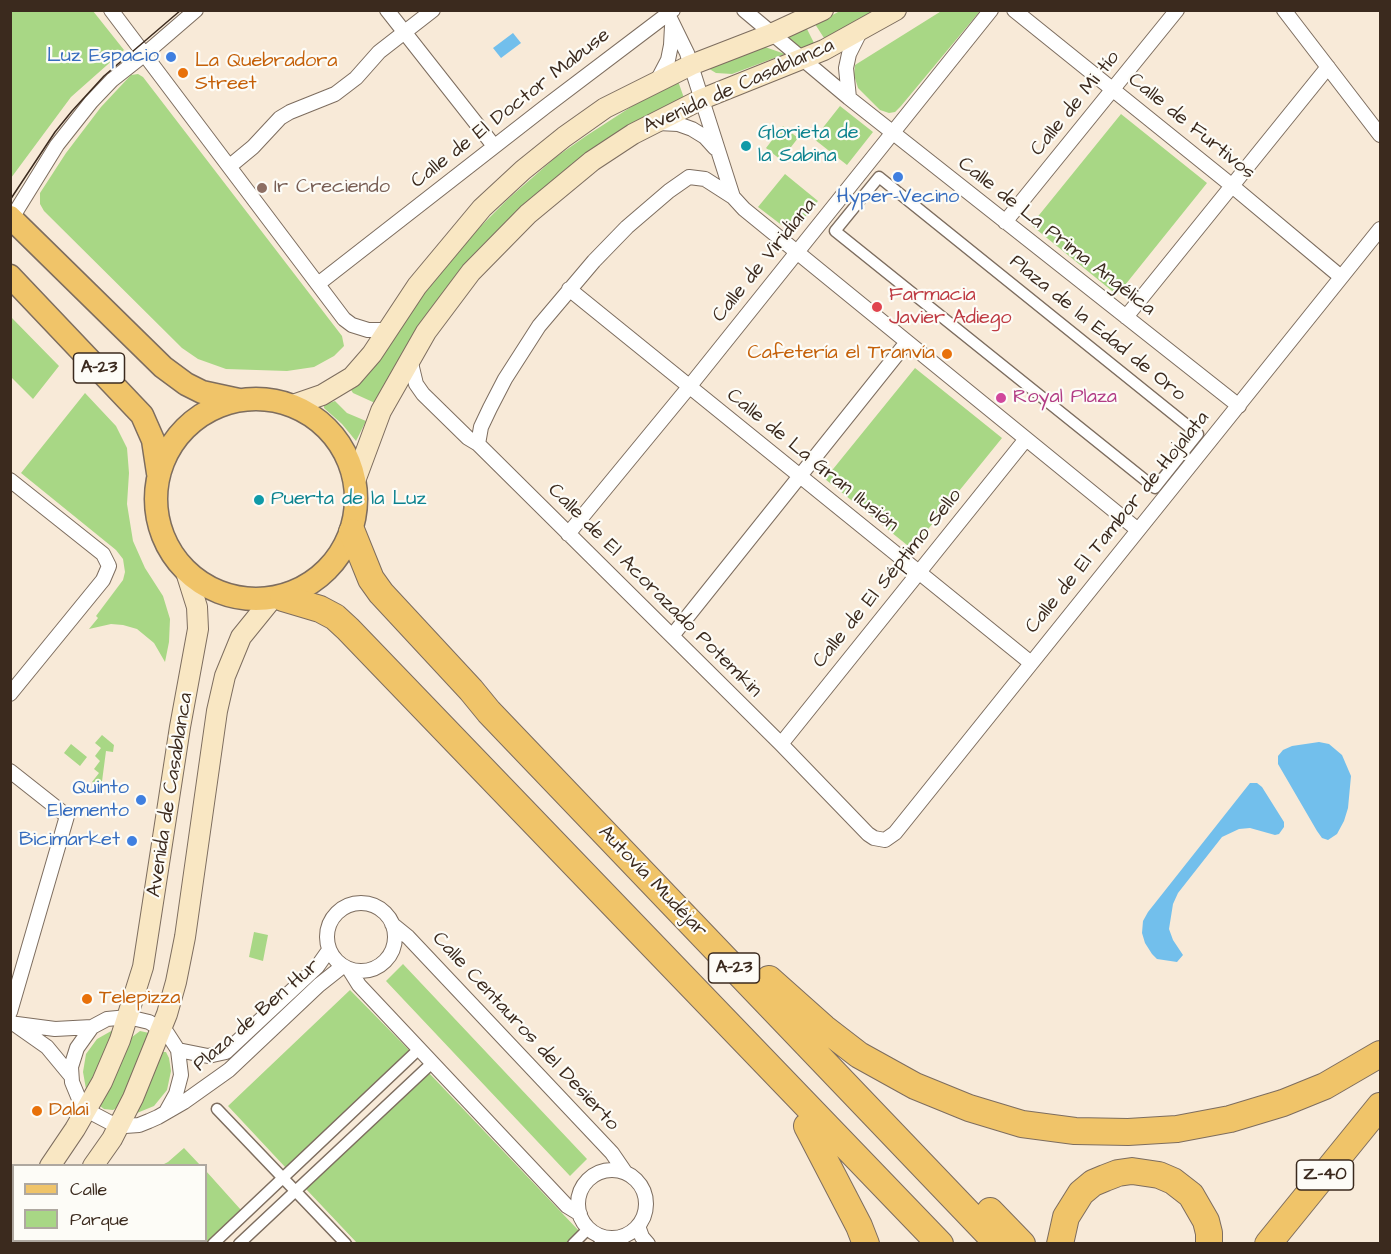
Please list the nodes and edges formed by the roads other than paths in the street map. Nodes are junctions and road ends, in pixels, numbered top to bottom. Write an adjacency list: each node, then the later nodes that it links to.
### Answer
1 (111, 10): 16 (street)
2 (196, 10): 16 (street)
3 (387, 10): 13 (street)
4 (433, 10): 13 (street)
5 (744, 10): 15 (street, Calle de La Prima Angélica)
6 (823, 10): 15 (main road, Avenida de Casablanca)
7 (896, 10): 14 (main road, Avenida de Casablanca)
8 (991, 10): 25 (street, Calle de Viridiana)
9 (1014, 10): 21 (street, Calle de Furtivos)
10 (1177, 10): 21 (street, Calle de Mi tío)
11 (1284, 10): 19 (street)
12 (670, 14): 18 (street); 20 (street); 27 (street, Calle de El Doctor Mabuse)
13 (404, 32): 27 (street); 29 (street)
14 (860, 32): 17 (main road, Avenida de Casablanca); 22 (street)
15 (771, 34): 17 (street, Calle de La Prima Angélica); 18 (main road, Avenida de Casablanca)
16 (145, 54): 29 (street); 32 (street)
17 (802, 60): 22 (street, Calle de La Prima Angélica); 23 (main road, Avenida de Casablanca)
18 (691, 65): 20 (main road, Avenida de Casablanca); 23 (street)
19 (1328, 67): 26 (street); 30 (street)
20 (656, 83): 42 (main road, Avenida de Casablanca)
21 (1113, 89): 30 (street, Calle de Furtivos); 33 (street, Calle de Mi tío)
22 (849, 98): 25 (street, Calle de La Prima Angélica)
23 (702, 99): 24 (main road, Avenida de Casablanca); 28 (street)
24 (650, 124): 28 (street); 44 (main road, Avenida de Casablanca)
25 (893, 132): 33 (street, Calle de La Prima Angélica); 36 (street, Calle de Viridiana)
26 (1380, 135)
27 (494, 146): 39 (street, Calle de El Doctor Mabuse)
28 (717, 149): 31 (street)
29 (230, 166): 39 (street)
30 (1232, 185): 38 (street, Calle de Furtivos); 41 (street)
31 (733, 197): 36 (street); 40 (street)
32 (11, 219): 46 (main road, A-23)
33 (1005, 222): 41 (street, Calle de La Prima Angélica)
34 (1380, 229): 38 (street, Calle de El Tambor de Hojalata)
35 (835, 231): 35 (street, Plaza de la Edad de Oro)
36 (797, 252): 43 (street); 45 (street, Calle de Viridiana)
37 (10, 276): 51 (main road, A-23)
38 (1341, 277): 48 (street, Calle de El Tambor de Hojalata)
39 (318, 284): 42 (street)
40 (569, 289): 45 (street, Calle de La Gran Ilusión); 50 (street)
41 (1126, 317): 48 (street, Calle de La Prima Angélica)
42 (387, 330): 47 (main road, Avenida de Casablanca)
43 (907, 342): 49 (street); 52 (street)
44 (410, 359): 50 (street, Calle de El Acorazado Potemkin); 54 (main road, Avenida de Casablanca)
45 (689, 387): 52 (street, Calle de La Gran Ilusión); 57 (street, Calle de Viridiana)
46 (240, 400): 47 (main road, A-23); 51 (main road, A-23)
47 (293, 405): 54 (main road, A-23)
48 (1239, 406): 55 (street, Calle de El Tambor de Hojalata)
49 (1026, 440): 55 (street); 59 (street, Calle de El Séptimo Sello)
50 (478, 444): 57 (street, Calle de El Acorazado Potemkin)
51 (158, 475): 58 (main road, A-23)
52 (799, 477): 59 (street, Calle de La Gran Ilusión); 61 (street)
53 (10, 480): 64 (street)
54 (355, 481): 56 (main road, A-23)
55 (1138, 530): 62 (street, Calle de El Tambor de Hojalata)
56 (352, 532): 60 (main road, A-23); 63 (highway, Autovía Mudéjar / A-23)
57 (568, 534): 61 (street, Calle de El Acorazado Potemkin)
58 (186, 572): 60 (main road, A-23); 73 (main road, Avenida de Casablanca)
59 (919, 572): 62 (street, Calle de La Gran Ilusión); 65 (street, Calle de El Séptimo Sello)
60 (277, 599): 67 (highway, A-23); 76 (main road, Avenida de Casablanca)
61 (672, 636): 65 (street, Calle de El Acorazado Potemkin)
62 (1031, 663): 68 (street, Calle de El Tambor de Hojalata)
63 (471, 690): 72 (highway); 105 (highway, Autovía Mudéjar / A-23)
64 (10, 694)
65 (781, 744): 68 (street, Calle de El Acorazado Potemkin)
66 (10, 771): 74 (street)
67 (484, 771): 87 (highway); 104 (highway, A-23)
68 (885, 840)
69 (392, 924): 70 (street); 71 (street); 90 (street, Calle Centauros del Desierto)
70 (329, 950): 71 (street); 78 (street, Plaza de Ben Hur)
71 (346, 968): 77 (street); 85 (street, Plaza de Ben Hur)
72 (769, 979): 79 (highway); 106 (highway)
73 (128, 1017): 75 (street); 76 (street); 84 (main road, Avenida de Casablanca)
74 (13, 1019): 75 (street); 81 (street)
75 (92, 1027): 81 (street)
76 (162, 1029): 78 (street); 86 (main road, Avenida de Casablanca)
77 (419, 1049): 80 (street); 91 (street)
78 (178, 1050): 85 (street)
79 (1380, 1054)
80 (432, 1063): 92 (street); 93 (street)
81 (71, 1076): 84 (street)
82 (1380, 1106): 109 (highway, Z-40)
83 (217, 1109): 91 (street)
84 (87, 1110): 86 (street); 88 (main road, Avenida de Casablanca)
85 (166, 1112): 86 (street)
86 (119, 1125): 89 (main road, Avenida de Casablanca)
87 (807, 1126): 102 (highway); 103 (highway)
88 (51, 1164)
89 (94, 1164)
90 (625, 1172): 93 (street); 94 (street)
91 (282, 1178): 92 (street); 97 (street)
92 (296, 1192): 98 (street); 99 (street)
93 (580, 1214): 95 (street)
94 (638, 1226): 96 (street); 101 (street)
95 (589, 1228): 96 (street); 100 (street)
96 (602, 1240)
97 (213, 1244)
98 (239, 1244)
99 (346, 1244)
100 (573, 1244)
101 (648, 1244)
102 (866, 1244)
103 (918, 1244)
104 (940, 1244)
105 (998, 1244)
106 (1022, 1244)
107 (1060, 1244): 108 (highway)
108 (1209, 1244)
109 (1268, 1244)

